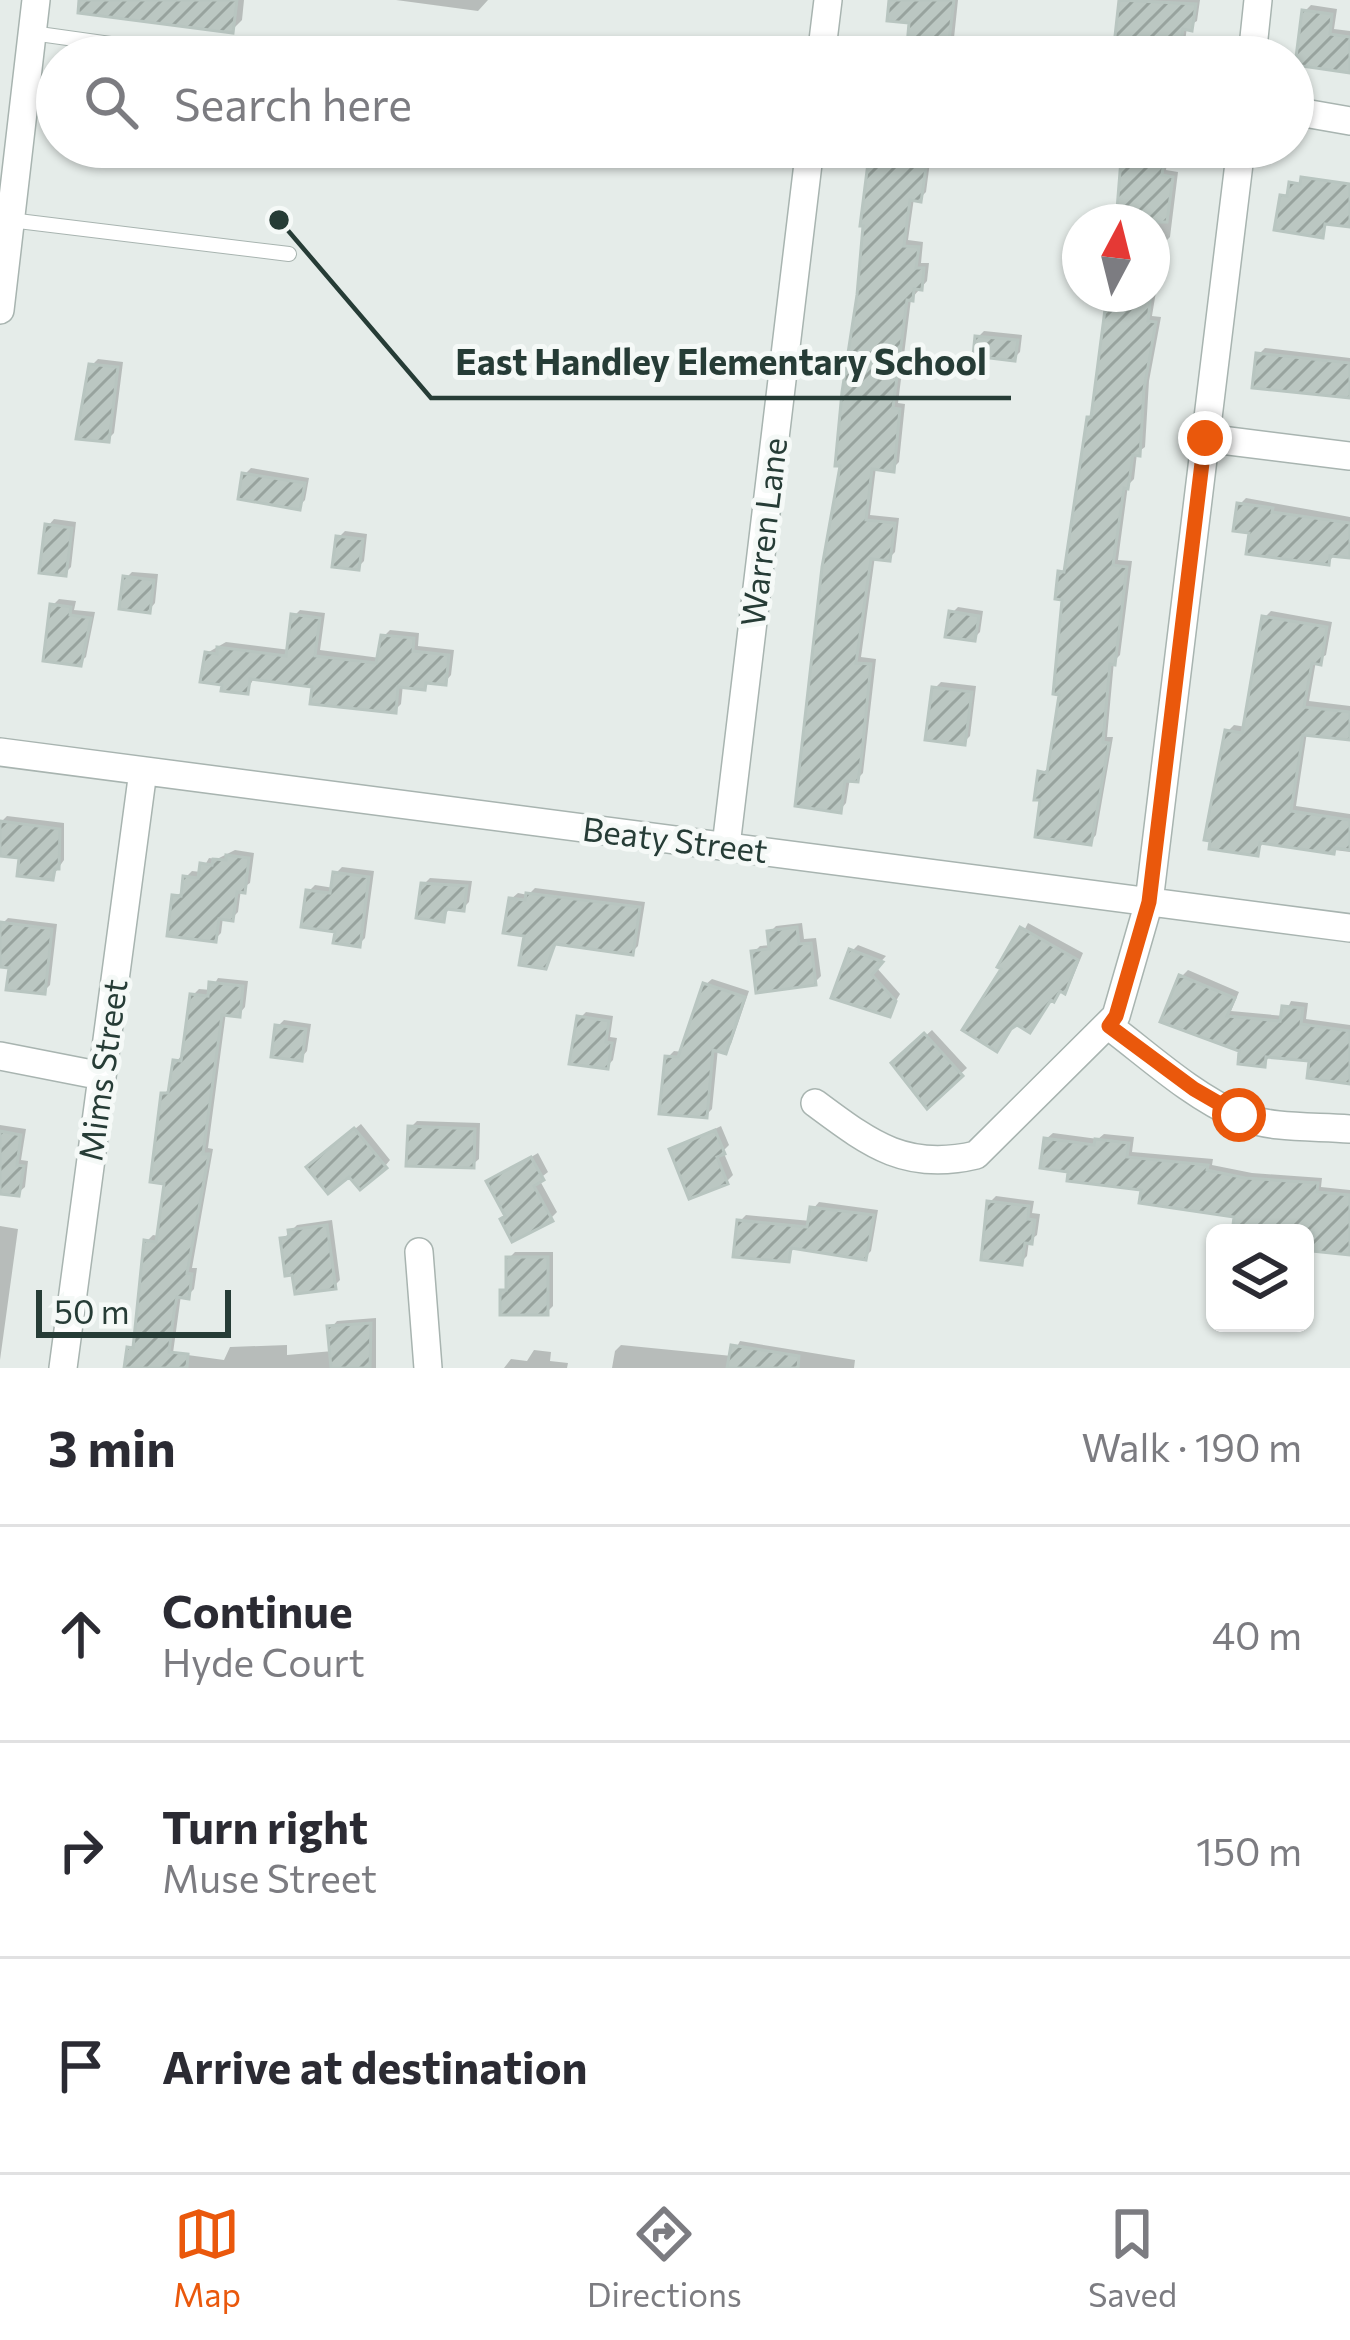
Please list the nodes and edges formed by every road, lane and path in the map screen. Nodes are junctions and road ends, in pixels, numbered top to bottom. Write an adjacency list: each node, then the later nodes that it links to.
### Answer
1 (36, 0): 4 (street)
2 (828, 0): 6 (street)
3 (1258, 0): 7 (street)
4 (32, 33): 5 (lane); 12 (street)
5 (53, 36)
6 (824, 36)
7 (1254, 36)
8 (1314, 115): 9 (street)
9 (1350, 121)
10 (807, 168): 19 (street, Warren Lane)
11 (1237, 168): 15 (street)
12 (10, 220): 13 (lane); 14 (street)
13 (290, 254)
14 (1, 293)
15 (1205, 438): 16 (street); 20 (street)
16 (1350, 456)
17 (0, 752): 18 (street, Beaty Street)
18 (143, 771): 19 (street, Beaty Street); 24 (street, Mims Street)
19 (726, 846): 20 (street, Beaty Street)
20 (1149, 902): 21 (street, Beaty Street); 22 (street)
21 (1350, 928)
22 (1109, 1026): 25 (street); 26 (street)
23 (0, 1056): 24 (street)
24 (102, 1076): 28 (street, Mims Street)
25 (815, 1102)
26 (1350, 1129)
27 (419, 1252): 29 (street)
28 (63, 1368)
29 (428, 1368)

